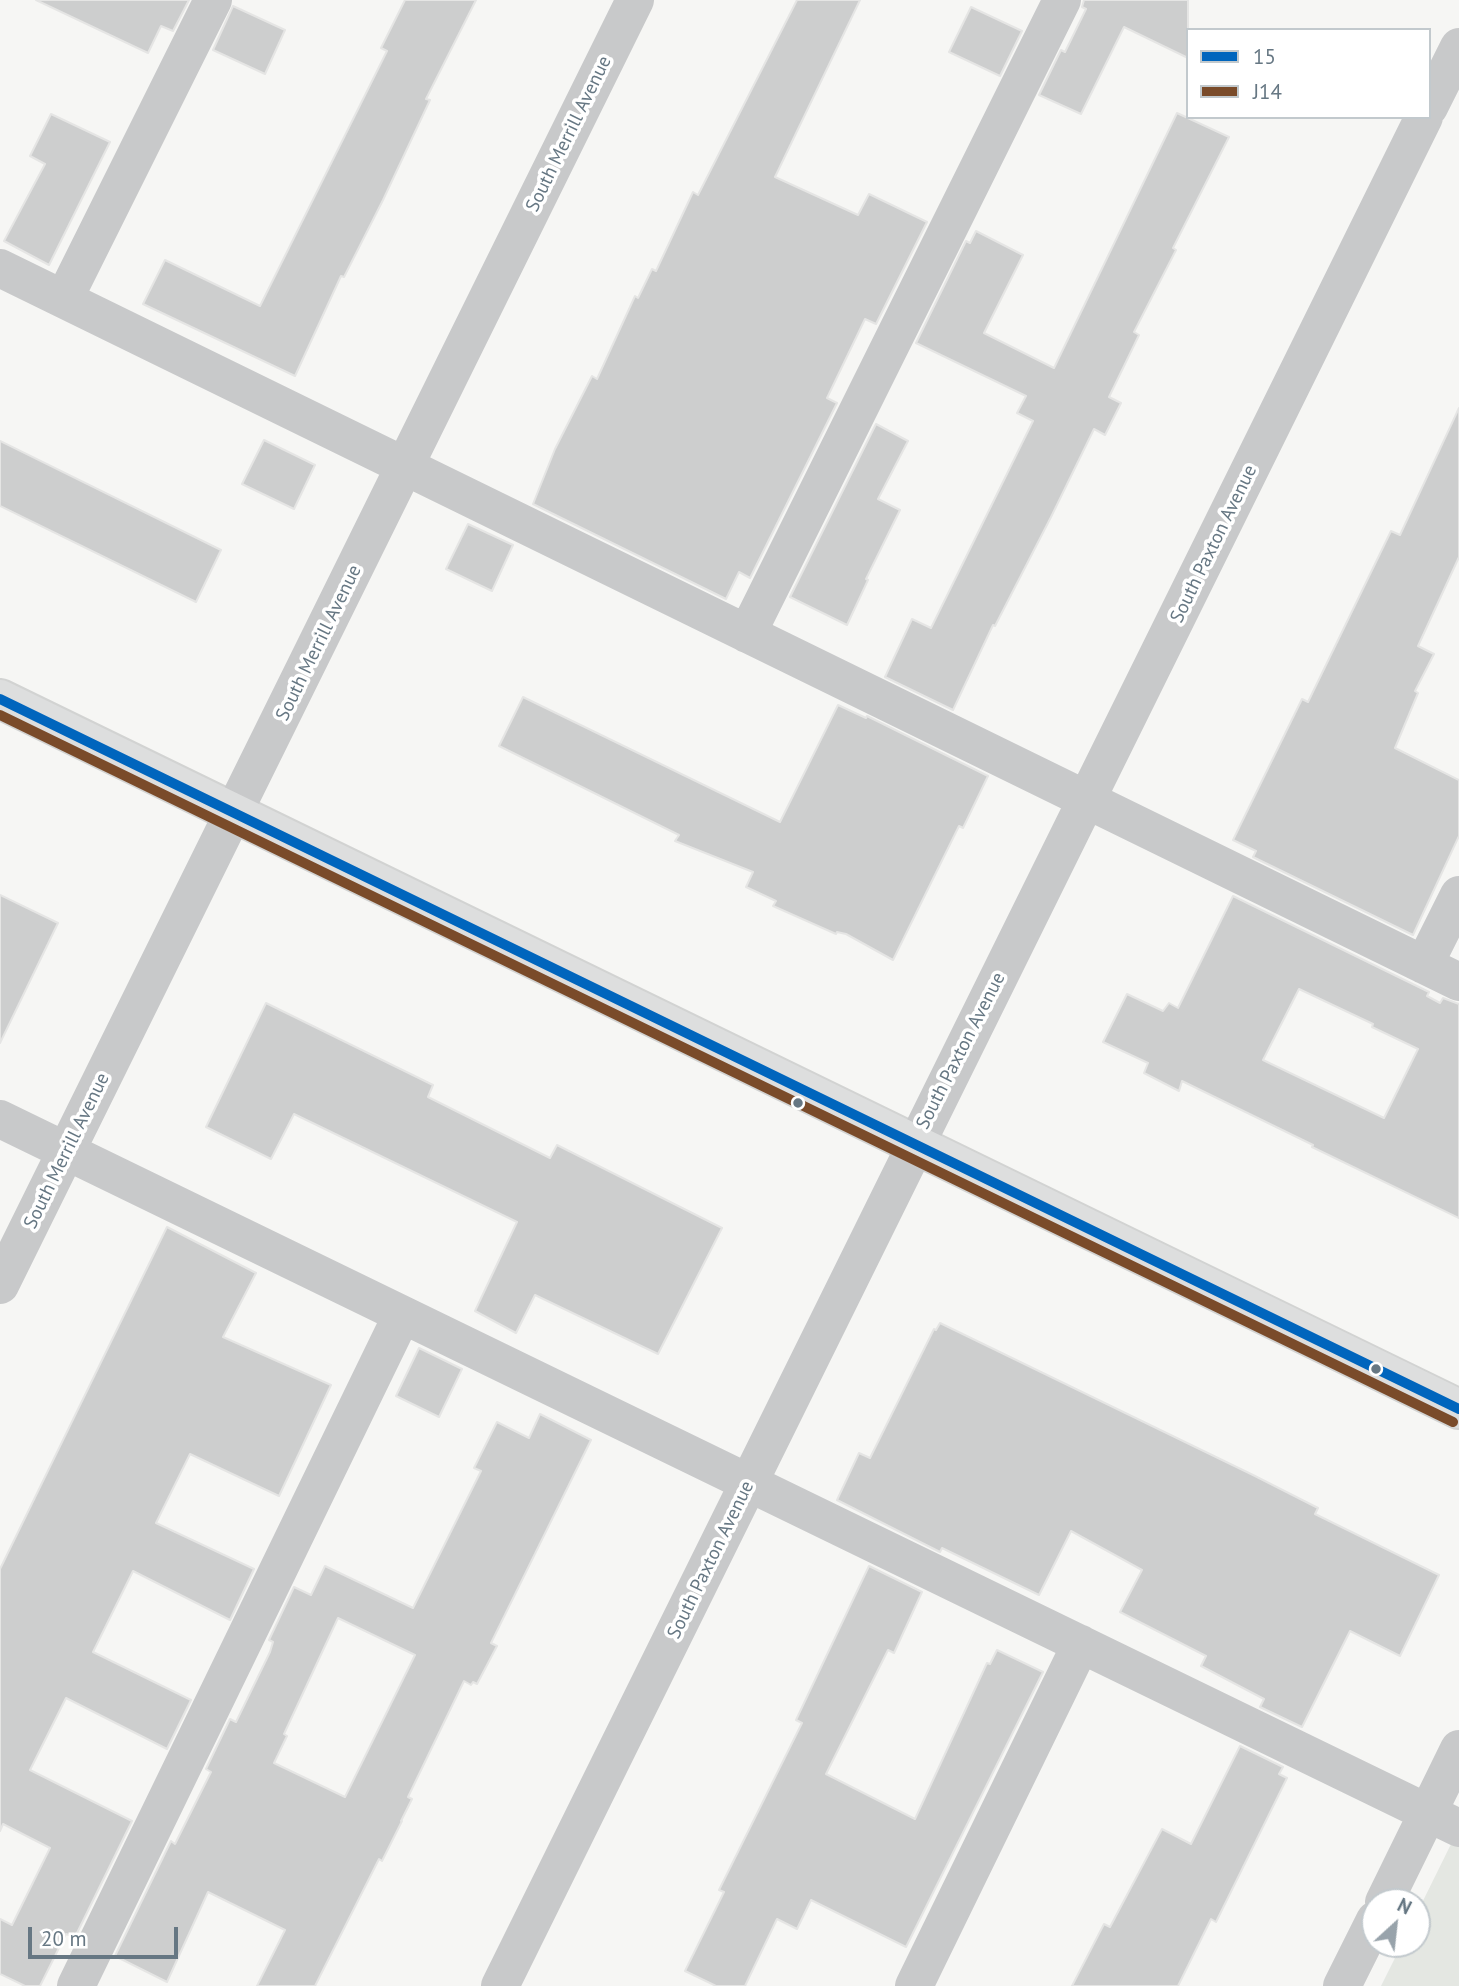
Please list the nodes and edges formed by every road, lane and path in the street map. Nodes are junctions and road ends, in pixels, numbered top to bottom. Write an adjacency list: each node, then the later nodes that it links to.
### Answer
1 (212, 0): 8 (street)
2 (635, 0): 9 (street, South Merrill Avenue)
3 (1062, 0): 10 (street)
4 (1459, 47): 5 (street)
5 (1431, 103)
6 (1423, 119): 12 (street, South Paxton Avenue)
7 (0, 268): 8 (street)
8 (64, 299): 9 (street)
9 (406, 467): 10 (street); 13 (street, South Merrill Avenue)
10 (747, 634): 12 (street)
11 (0, 699): 13 (main road)
12 (1087, 800): 15 (street); 18 (street, South Paxton Avenue)
13 (235, 813): 18 (main road); 19 (street, South Merrill Avenue)
14 (1459, 895): 15 (street)
15 (1424, 965): 16 (street)
16 (1459, 982)
17 (0, 1119): 19 (street)
18 (914, 1144): 22 (main road); 23 (street, South Paxton Avenue)
19 (66, 1152): 20 (street, South Merrill Avenue); 21 (street)
20 (0, 1285)
21 (402, 1315): 23 (street); 29 (street)
22 (1459, 1409)
23 (749, 1483): 24 (street); 30 (street, South Paxton Avenue)
24 (1081, 1644): 26 (street); 31 (street)
25 (1459, 1749): 26 (street)
26 (1443, 1820): 27 (street)
27 (1394, 1888)
28 (1361, 1948): 32 (street)
29 (76, 1986)
30 (500, 1986)
31 (914, 1986)
32 (1342, 1986)

